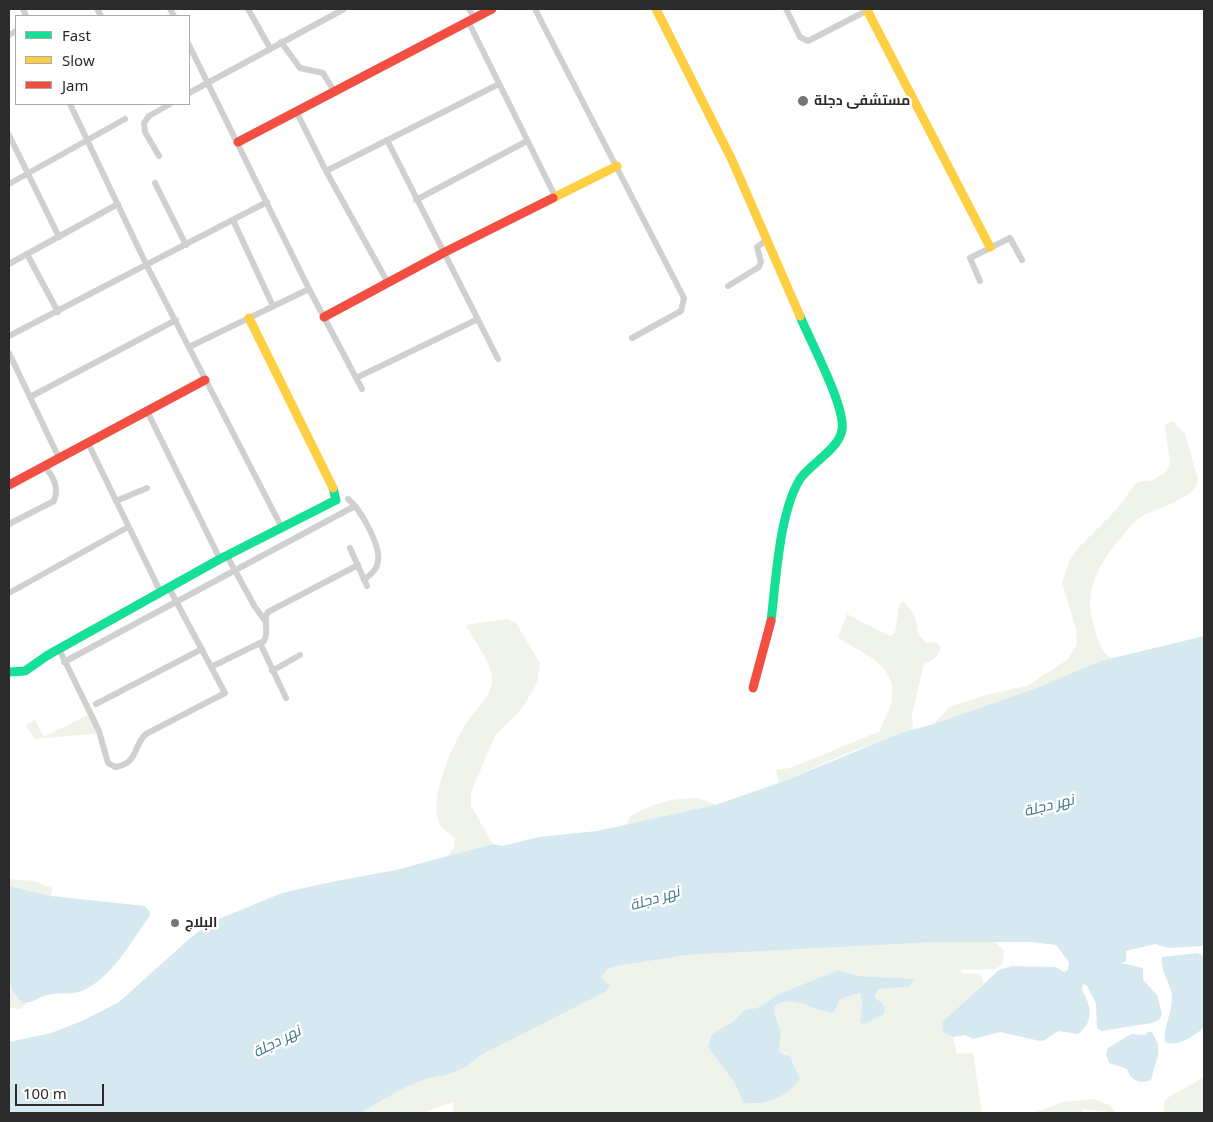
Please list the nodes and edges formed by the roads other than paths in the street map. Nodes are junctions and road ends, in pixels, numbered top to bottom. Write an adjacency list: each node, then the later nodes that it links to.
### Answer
1 (248, 9): 12 (street)
2 (344, 9): 10 (street)
3 (469, 9): 9 (street)
4 (492, 9): 9 (street)
5 (535, 9): 27 (street)
6 (656, 9): 38 (street)
7 (786, 9): 8 (street)
8 (868, 10): 40 (street)
9 (472, 21): 14 (street); 15 (street)
10 (281, 42): 12 (street); 15 (street)
11 (190, 47): 13 (street)
12 (270, 48): 13 (street)
13 (208, 81): 16 (street); 25 (street)
14 (499, 84): 23 (street); 24 (street)
15 (334, 91): 19 (street)
16 (190, 92)
17 (71, 105): 22 (street)
18 (168, 105): 26 (street)
19 (296, 111): 25 (street); 28 (street)
20 (124, 119): 22 (street)
21 (9, 134): 29 (street)
22 (88, 139): 29 (street); 35 (street)
23 (387, 140): 28 (street); 33 (street)
24 (527, 141): 32 (street); 33 (street)
25 (238, 142): 34 (street)
26 (159, 156)
27 (617, 166): 32 (street); 57 (street)
28 (326, 171): 47 (street)
29 (29, 173): 31 (street); 37 (street)
30 (155, 183): 39 (street)
31 (9, 184)
32 (556, 198): 41 (street)
33 (416, 200): 41 (street)
34 (268, 202): 36 (street); 49 (street)
35 (118, 204): 37 (street); 45 (street)
36 (233, 220): 39 (street); 50 (street)
37 (59, 237): 42 (street)
38 (767, 240): 48 (street); 94 (street)
39 (186, 245): 45 (street)
40 (990, 247): 43 (street); 46 (street)
41 (445, 252): 47 (street); 54 (street)
42 (27, 254): 44 (street); 51 (street)
43 (1022, 260)
44 (9, 264)
45 (147, 266): 51 (street); 55 (street)
46 (980, 281)
47 (388, 284): 52 (street)
48 (728, 286)
49 (309, 289): 50 (street); 52 (street)
50 (273, 306): 53 (street)
51 (58, 312): 56 (street)
52 (324, 317): 61 (street)
53 (249, 318): 58 (street); 76 (street)
54 (478, 319): 60 (street); 61 (street)
55 (176, 320): 58 (street); 64 (street)
56 (9, 336)
57 (632, 338)
58 (189, 347): 62 (street)
59 (9, 353): 64 (street)
60 (498, 359)
61 (356, 378): 63 (street)
62 (205, 380): 65 (street); 76 (street)
63 (362, 390)
64 (30, 397): 67 (street)
65 (147, 412): 66 (street); 78 (street)
66 (88, 443): 67 (street); 72 (street)
67 (59, 458): 68 (street)
68 (44, 467): 69 (street); 74 (street)
69 (9, 485)
70 (147, 488): 72 (street)
71 (348, 499): 73 (street)
72 (116, 501): 75 (street)
73 (355, 506): 79 (street); 80 (street)
74 (9, 524)
75 (128, 527): 82 (street); 83 (street)
76 (282, 528): 78 (street)
77 (350, 548): 79 (street)
78 (224, 558): 80 (street); 81 (street)
79 (358, 565): 85 (street)
80 (235, 570): 84 (street); 85 (street)
81 (169, 588): 83 (street); 84 (street)
82 (9, 593)
83 (161, 593): 87 (street)
84 (177, 602): 88 (street); 90 (street)
85 (266, 622): 86 (street)
86 (260, 643): 91 (street); 92 (street)
87 (59, 649): 90 (street); 93 (street)
88 (202, 649): 91 (street); 96 (street)
89 (300, 654): 92 (street)
90 (64, 662): 91 (street)
91 (211, 667)
92 (272, 671): 95 (street)
93 (9, 672)
94 (753, 688)
95 (286, 698)
96 (96, 704)

